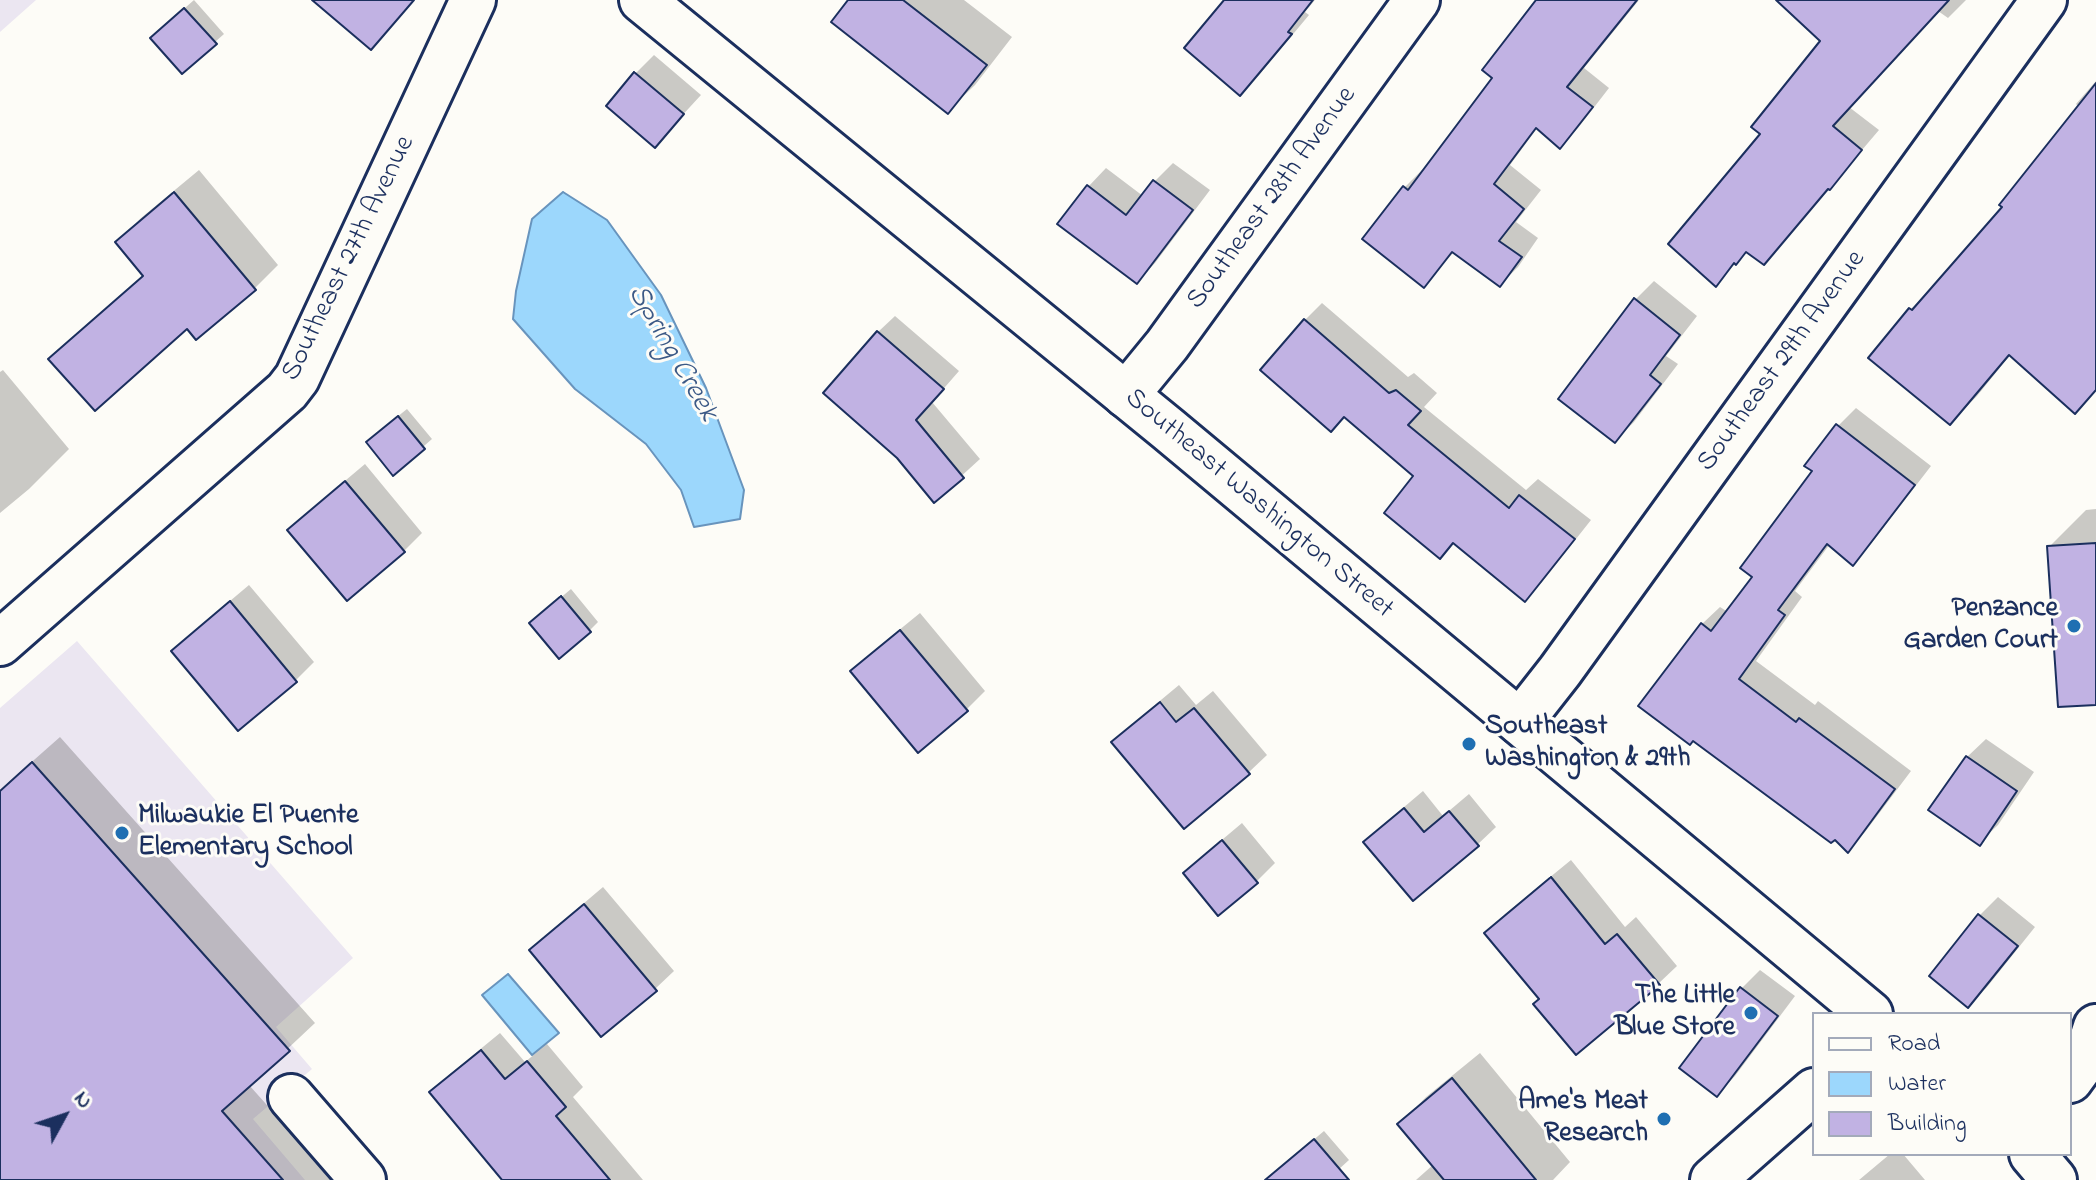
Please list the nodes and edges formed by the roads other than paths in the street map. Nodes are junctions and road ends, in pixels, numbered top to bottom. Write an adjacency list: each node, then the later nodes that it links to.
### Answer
1 (473, 0): 6 (street, Southeast 27th Avenue)
2 (642, 0): 5 (street, Southeast Washington Street)
3 (1417, 0): 5 (street, Southeast 28th Avenue)
4 (2044, 0): 7 (street, Southeast 29th Avenue)
5 (1126, 395): 7 (street, Southeast Washington Street)
6 (0, 643)
7 (1520, 722): 8 (street, Southeast Washington Street)
8 (1868, 1012)
9 (2096, 1027): 10 (street)
10 (2072, 1077)
11 (1812, 1093): 15 (street)
12 (291, 1097): 14 (street)
13 (2034, 1156): 16 (street)
14 (363, 1180)
15 (1713, 1180)
16 (2054, 1180)

